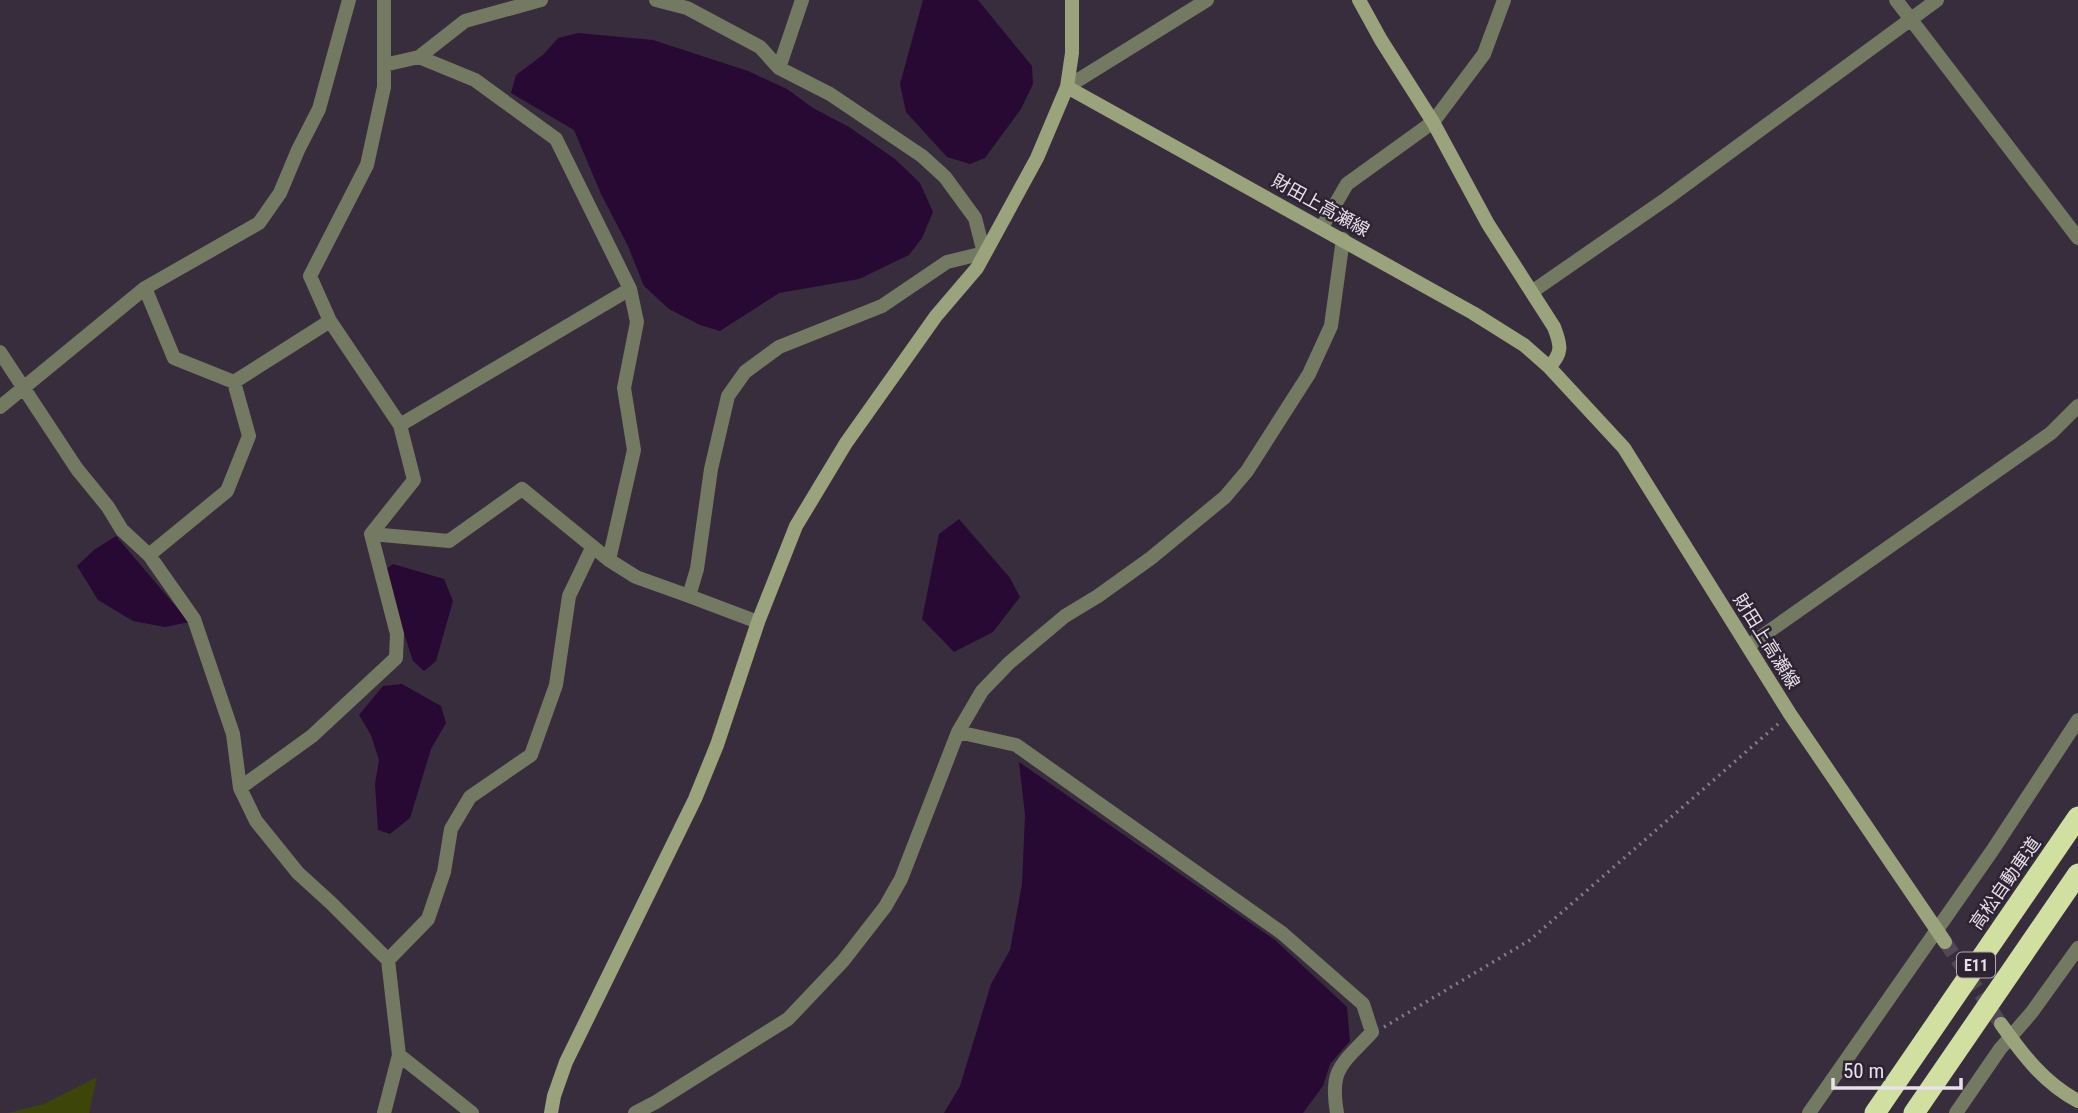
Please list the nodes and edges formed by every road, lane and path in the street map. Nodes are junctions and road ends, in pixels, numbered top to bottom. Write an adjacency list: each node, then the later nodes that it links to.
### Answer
1 (349, 0): 22 (street)
2 (383, 0): 14 (street)
3 (541, 0): 13 (street)
4 (656, 0): 15 (street)
5 (802, 0): 15 (street)
6 (1072, 0): 16 (main road)
7 (1207, 0): 16 (street)
8 (1360, 0): 17 (main road)
9 (1504, 0): 17 (street)
10 (1896, 0): 12 (street)
11 (1937, 0): 12 (street)
12 (1911, 20): 19 (street); 24 (street)
13 (419, 57): 14 (street); 23 (street)
14 (384, 65): 25 (street)
15 (779, 68): 21 (street)
16 (1067, 87): 18 (main road, 財田上高瀬線); 21 (main road)
17 (1433, 122): 18 (street); 24 (main road)
18 (1322, 227): 20 (main road, 財田上高瀬線)
19 (2078, 238)
20 (1343, 239): 27 (main road, 財田上高瀬線); 42 (street)
21 (984, 253): 37 (street); 38 (main road)
22 (145, 288): 28 (street); 29 (street)
23 (630, 289): 32 (street); 36 (street)
24 (1533, 291): 27 (main road)
25 (330, 321): 28 (street); 32 (street)
26 (0, 352): 29 (street)
27 (1549, 368): 39 (main road, 財田上高瀬線)
28 (234, 382): 35 (street)
29 (23, 389): 31 (street); 35 (street)
30 (2078, 406): 39 (street)
31 (0, 407)
32 (400, 425): 33 (street)
33 (371, 534): 34 (street); 43 (street)
34 (592, 548): 36 (street); 48 (street)
35 (149, 555): 43 (street)
36 (609, 560): 37 (street)
37 (689, 596): 38 (street)
38 (758, 622): 56 (main road)
39 (1748, 646): 40 (main road, 財田上高瀬線)
40 (1790, 714): 46 (main road, 財田上高瀬線); 50 (path)
41 (2078, 720): 46 (street)
42 (958, 732): 50 (street); 57 (street)
43 (240, 788): 48 (street)
44 (2078, 817): 60 (highway, 高松自動車道 / E11)
45 (2078, 874): 61 (highway, E11)
46 (1940, 936): 59 (street)
47 (2078, 948): 51 (street)
48 (388, 960): 52 (street)
49 (2001, 1024): 51 (main road)
50 (1372, 1032): 58 (street)
51 (2011, 1037): 53 (main road); 62 (street)
52 (399, 1055): 54 (street); 55 (street)
53 (2078, 1101)
54 (384, 1113)
55 (472, 1113)
56 (551, 1113)
57 (635, 1113)
58 (1337, 1113)
59 (1809, 1113)
60 (1875, 1113)
61 (1914, 1113)
62 (1956, 1113)

